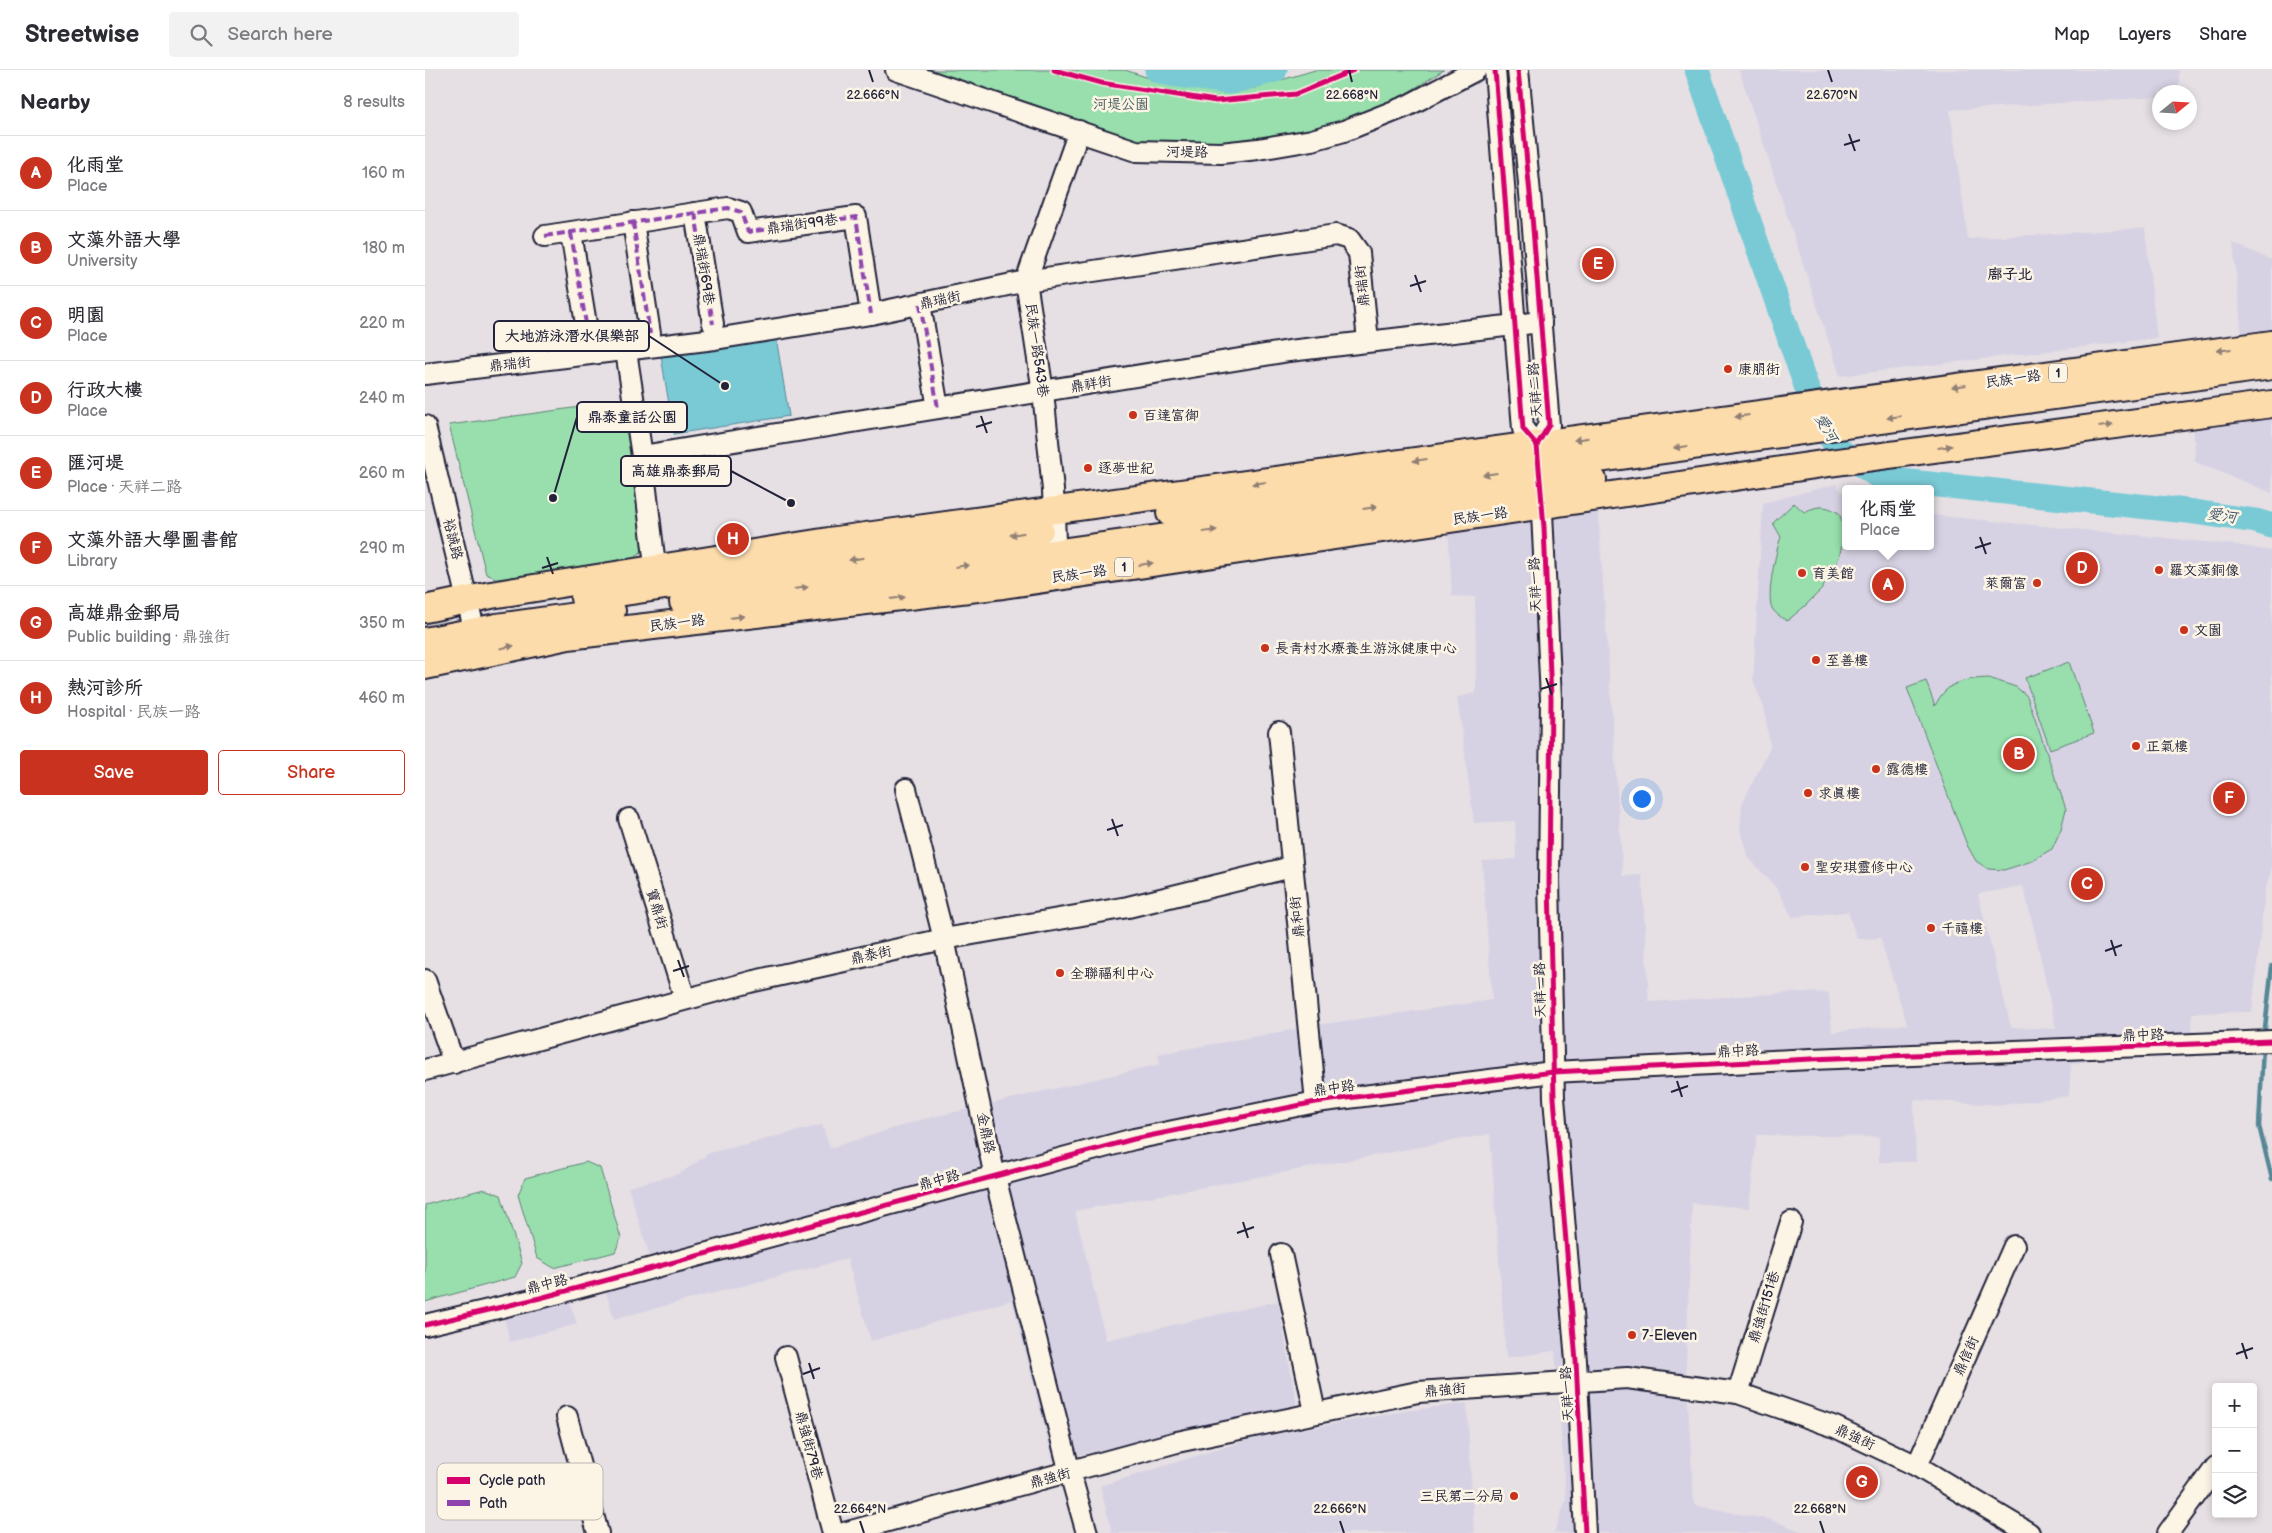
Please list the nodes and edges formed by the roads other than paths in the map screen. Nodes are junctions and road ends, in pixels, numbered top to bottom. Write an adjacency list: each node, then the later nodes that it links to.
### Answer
1 (895, 70): 5 (street, 河堤路)
2 (1476, 70): 5 (street, 河堤路)
3 (1495, 70): 15 (street, 天祥二路)
4 (1518, 70): 13 (street, 天祥二路)
5 (1079, 131): 10 (street, 民族一路543巷)
6 (695, 213): 7 (street, 鼎瑞街99巷); 12 (street, 鼎瑞街99巷); 14 (street, 鼎瑞街69巷)
7 (633, 222): 8 (street, 鼎瑞街99巷); 16 (street)
8 (571, 233): 9 (street, 鼎瑞街99巷); 18 (street)
9 (545, 236)
10 (1027, 281): 11 (street, 鼎瑞街); 17 (street, 鼎瑞街); 22 (street, 民族一路543巷)
11 (921, 304): 12 (street, 鼎瑞街); 24 (street)
12 (871, 314): 19 (street, 鼎瑞街)
13 (1541, 322): 15 (street, 鼎祥街); 29 (street, 天祥二路)
14 (713, 324)
15 (1517, 325): 17 (street, 鼎祥街); 29 (street, 天祥二路)
16 (650, 334)
17 (1368, 341): 22 (street, 鼎祥街)
18 (589, 342)
19 (626, 351): 21 (street, 鼎瑞街); 28 (street)
20 (2265, 361): 26 (main road, 民族一路 / 1)
21 (425, 374)
22 (1043, 392): 24 (street, 鼎祥街); 30 (street, 民族一路543巷)
23 (2272, 404): 26 (main road, 1, one-way to 23)
24 (938, 408): 28 (street, 鼎祥街)
25 (425, 426): 33 (street, 裕誠路)
26 (1853, 431): 27 (main road, 1); 27 (main road, 1)
27 (1796, 433): 29 (main road, 民族一路 / 1, one-way to 29); 29 (main road, 民族一路 / 1)
28 (642, 456): 31 (street)
29 (1539, 476): 30 (main road, 民族一路 / 1); 30 (main road, 民族一路 / 1, one-way to 29); 47 (street, 天祥一路)
30 (1055, 542): 31 (main road, 民族一路 / 1, one-way to 31); 33 (main road, 民族一路 / 1, one-way to 30)
31 (657, 579): 33 (main road, 民族一路 / 1)
32 (425, 609): 33 (main road, 民族一路 / 1)
33 (474, 624): 34 (main road, 民族一路 / 1); 35 (main road, 民族一路 / 1); 36 (main road, 民族一路 / 1)
34 (425, 625)
35 (425, 641)
36 (425, 666)
37 (1279, 732): 40 (street, 鼎和街)
38 (906, 789): 41 (street, 金鼎路)
39 (629, 819): 43 (street, 寶鼎街)
40 (1292, 867): 41 (street, 鼎泰街); 48 (street, 鼎和街)
41 (944, 939): 43 (street, 鼎泰街); 49 (street, 金鼎路)
42 (425, 980): 45 (street)
43 (685, 999): 45 (street, 鼎泰街)
44 (2272, 1041): 47 (street, 鼎中路)
45 (454, 1063): 46 (street, 鼎泰街)
46 (425, 1070)
47 (1553, 1072): 48 (street, 鼎中路); 55 (street, 天祥一路)
48 (1316, 1102): 49 (street, 鼎中路)
49 (995, 1177): 53 (street, 鼎中路); 62 (street, 金鼎路)
50 (1791, 1222): 56 (street, 鼎強街151巷)
51 (2014, 1246): 60 (street, 鼎信街)
52 (1281, 1254): 57 (street)
53 (425, 1324)
54 (786, 1357): 65 (street, 鼎強街79巷)
55 (1577, 1381): 56 (street, 鼎強街); 57 (street, 鼎強街); 68 (street, 天祥一路)
56 (1738, 1393): 60 (street, 鼎強街)
57 (1315, 1412): 62 (street, 鼎強街)
58 (567, 1417): 59 (street)
59 (579, 1463)
60 (1917, 1466): 69 (street, 鼎強街)
61 (2212, 1472): 70 (street)
62 (1070, 1473): 66 (street, 鼎強街); 67 (street, 金鼎路)
63 (595, 1520): 64 (street)
64 (598, 1533)
65 (833, 1533)
66 (844, 1533)
67 (1087, 1533)
68 (1585, 1533)
69 (2029, 1533)
70 (2168, 1533)

